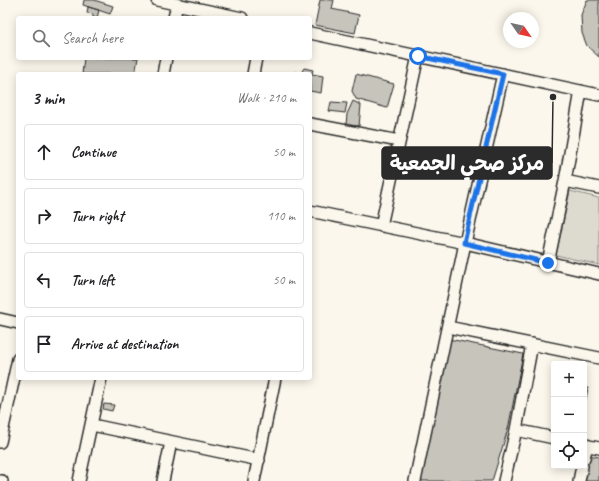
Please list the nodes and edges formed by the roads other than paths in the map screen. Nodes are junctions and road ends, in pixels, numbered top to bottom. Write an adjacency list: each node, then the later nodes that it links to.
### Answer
1 (157, 0): 2 (street)
2 (177, 4): 3 (street); 4 (street)
3 (174, 16)
4 (233, 16)
5 (312, 32): 6 (street)
6 (418, 56): 11 (street); 15 (street)
7 (166, 60): 9 (street)
8 (256, 60): 10 (street)
9 (163, 72)
10 (253, 72)
11 (503, 74): 12 (street); 20 (street)
12 (581, 91): 13 (street); 16 (street)
13 (599, 95)
14 (312, 124): 15 (street)
15 (399, 141): 19 (street)
16 (565, 181): 17 (street); 21 (street)
17 (599, 188)
18 (312, 211): 19 (street)
19 (381, 226): 20 (street)
20 (464, 243): 21 (street); 25 (street)
21 (548, 263): 22 (street)
22 (599, 274)
23 (0, 319): 24 (street)
24 (16, 323)
25 (448, 327): 26 (street); 44 (street)
26 (532, 344): 27 (street); 33 (street)
27 (599, 358)
28 (16, 364): 31 (street)
29 (101, 380): 32 (street)
30 (275, 380): 39 (street)
31 (4, 402): 35 (street)
32 (92, 425): 36 (street); 41 (street)
33 (516, 430): 34 (street); 45 (street)
34 (551, 437)
35 (0, 442)
36 (171, 442): 39 (street); 42 (street)
37 (587, 445): 38 (street)
38 (599, 448)
39 (259, 460): 43 (street)
40 (581, 469): 46 (street)
41 (79, 481)
42 (162, 481)
43 (254, 481)
44 (415, 481)
45 (504, 481)
46 (579, 481)

